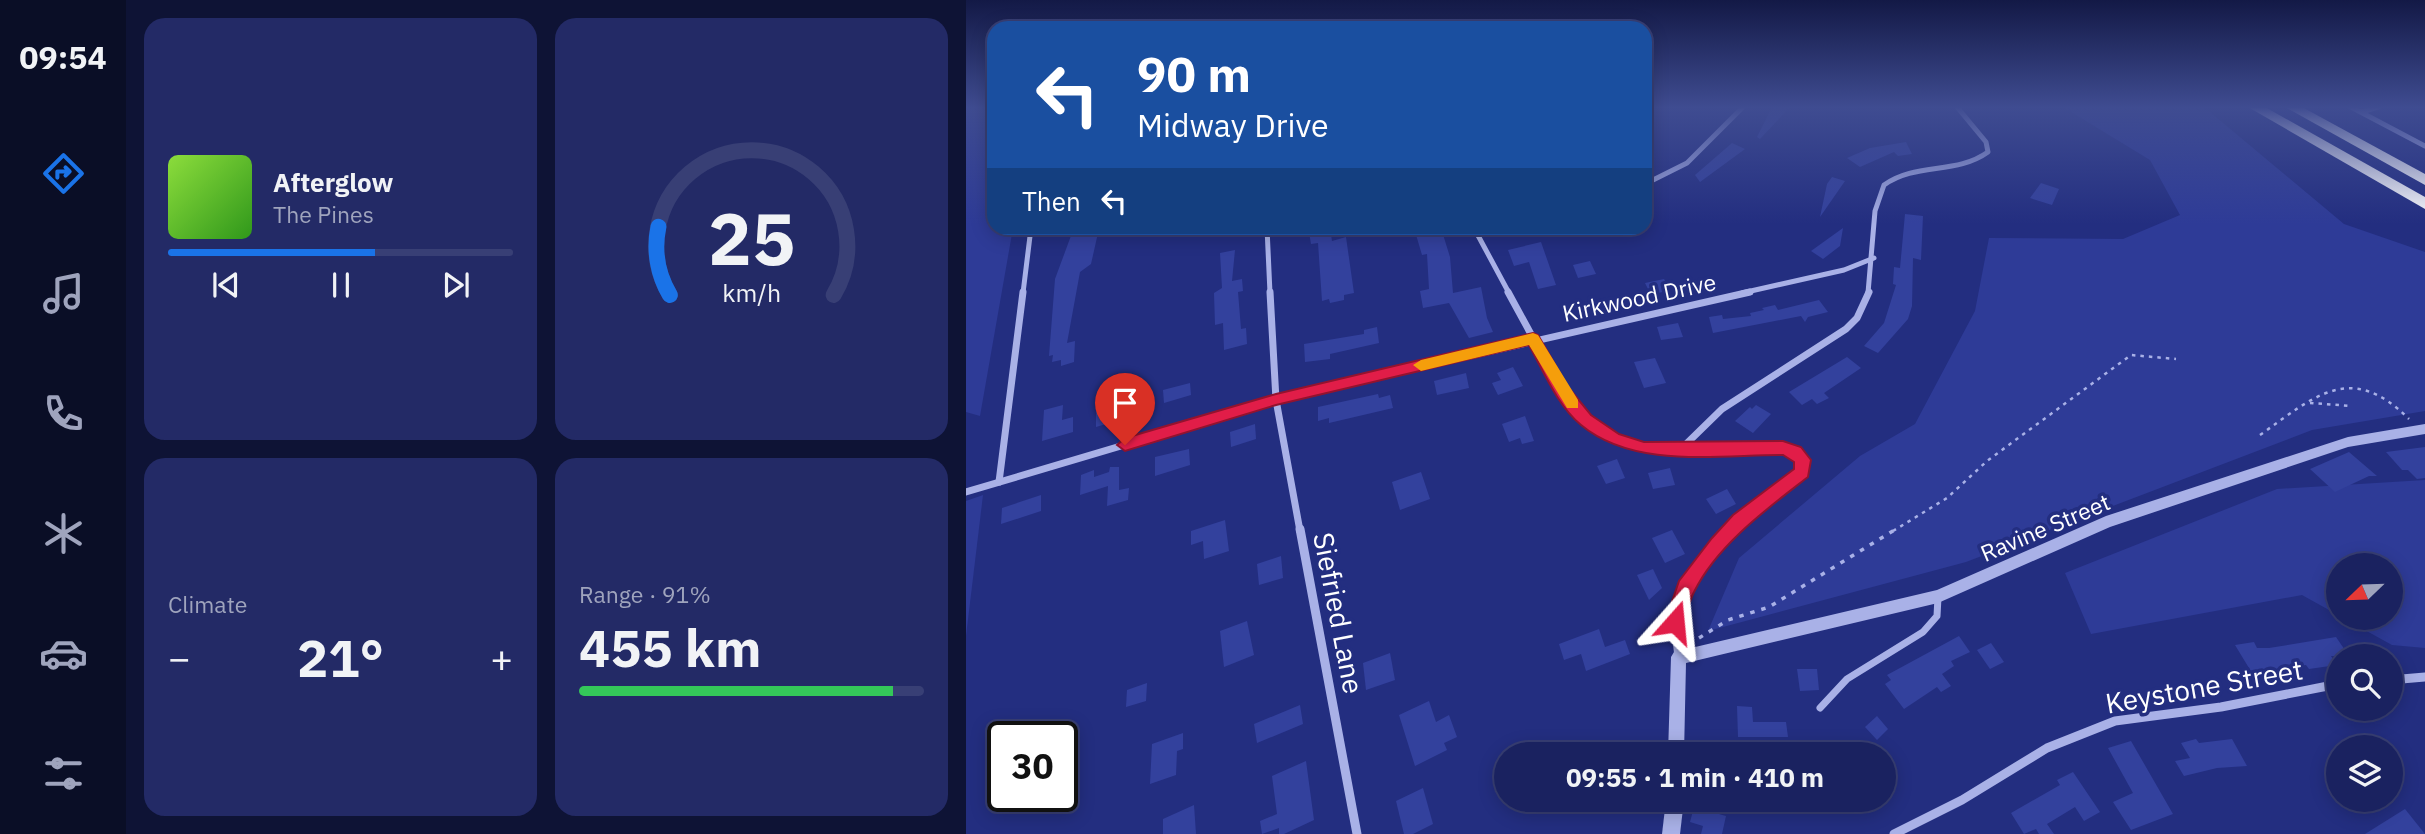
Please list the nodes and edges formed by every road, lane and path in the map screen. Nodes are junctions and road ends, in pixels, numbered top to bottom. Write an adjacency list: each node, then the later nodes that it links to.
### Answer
1 (1705, 146): 6 (street)
2 (1986, 146): 11 (street)
3 (2323, 146): 7 (highway)
4 (2363, 146): 5 (highway)
5 (2425, 180)
6 (1652, 181)
7 (2425, 204)
8 (1030, 235): 20 (street)
9 (1267, 235): 14 (street, Siefried Lane)
10 (1478, 235): 12 (street)
11 (1874, 258): 12 (street, Kirkwood Drive); 19 (street)
12 (1533, 338): 14 (street, Kirkwood Drive); 19 (street)
13 (2176, 359): 23 (path)
14 (1276, 400): 20 (street, Kirkwood Drive); 30 (street, Siefried Lane)
15 (2309, 403): 16 (path); 17 (path); 18 (path)
16 (2352, 406)
17 (2422, 429): 22 (street, Ravine Street)
18 (2260, 435)
19 (1679, 450): 23 (street)
20 (999, 482): 21 (street, Kirkwood Drive)
21 (966, 492)
22 (1938, 596): 23 (street, Ravine Street); 27 (lane)
23 (1679, 657): 28 (street)
24 (2425, 677): 25 (street)
25 (2403, 679)
26 (2326, 686): 32 (street, Keystone Street)
27 (1820, 708)
28 (1676, 742)
29 (1674, 812): 31 (street)
30 (1357, 834)
31 (1671, 834)
32 (1894, 834)

